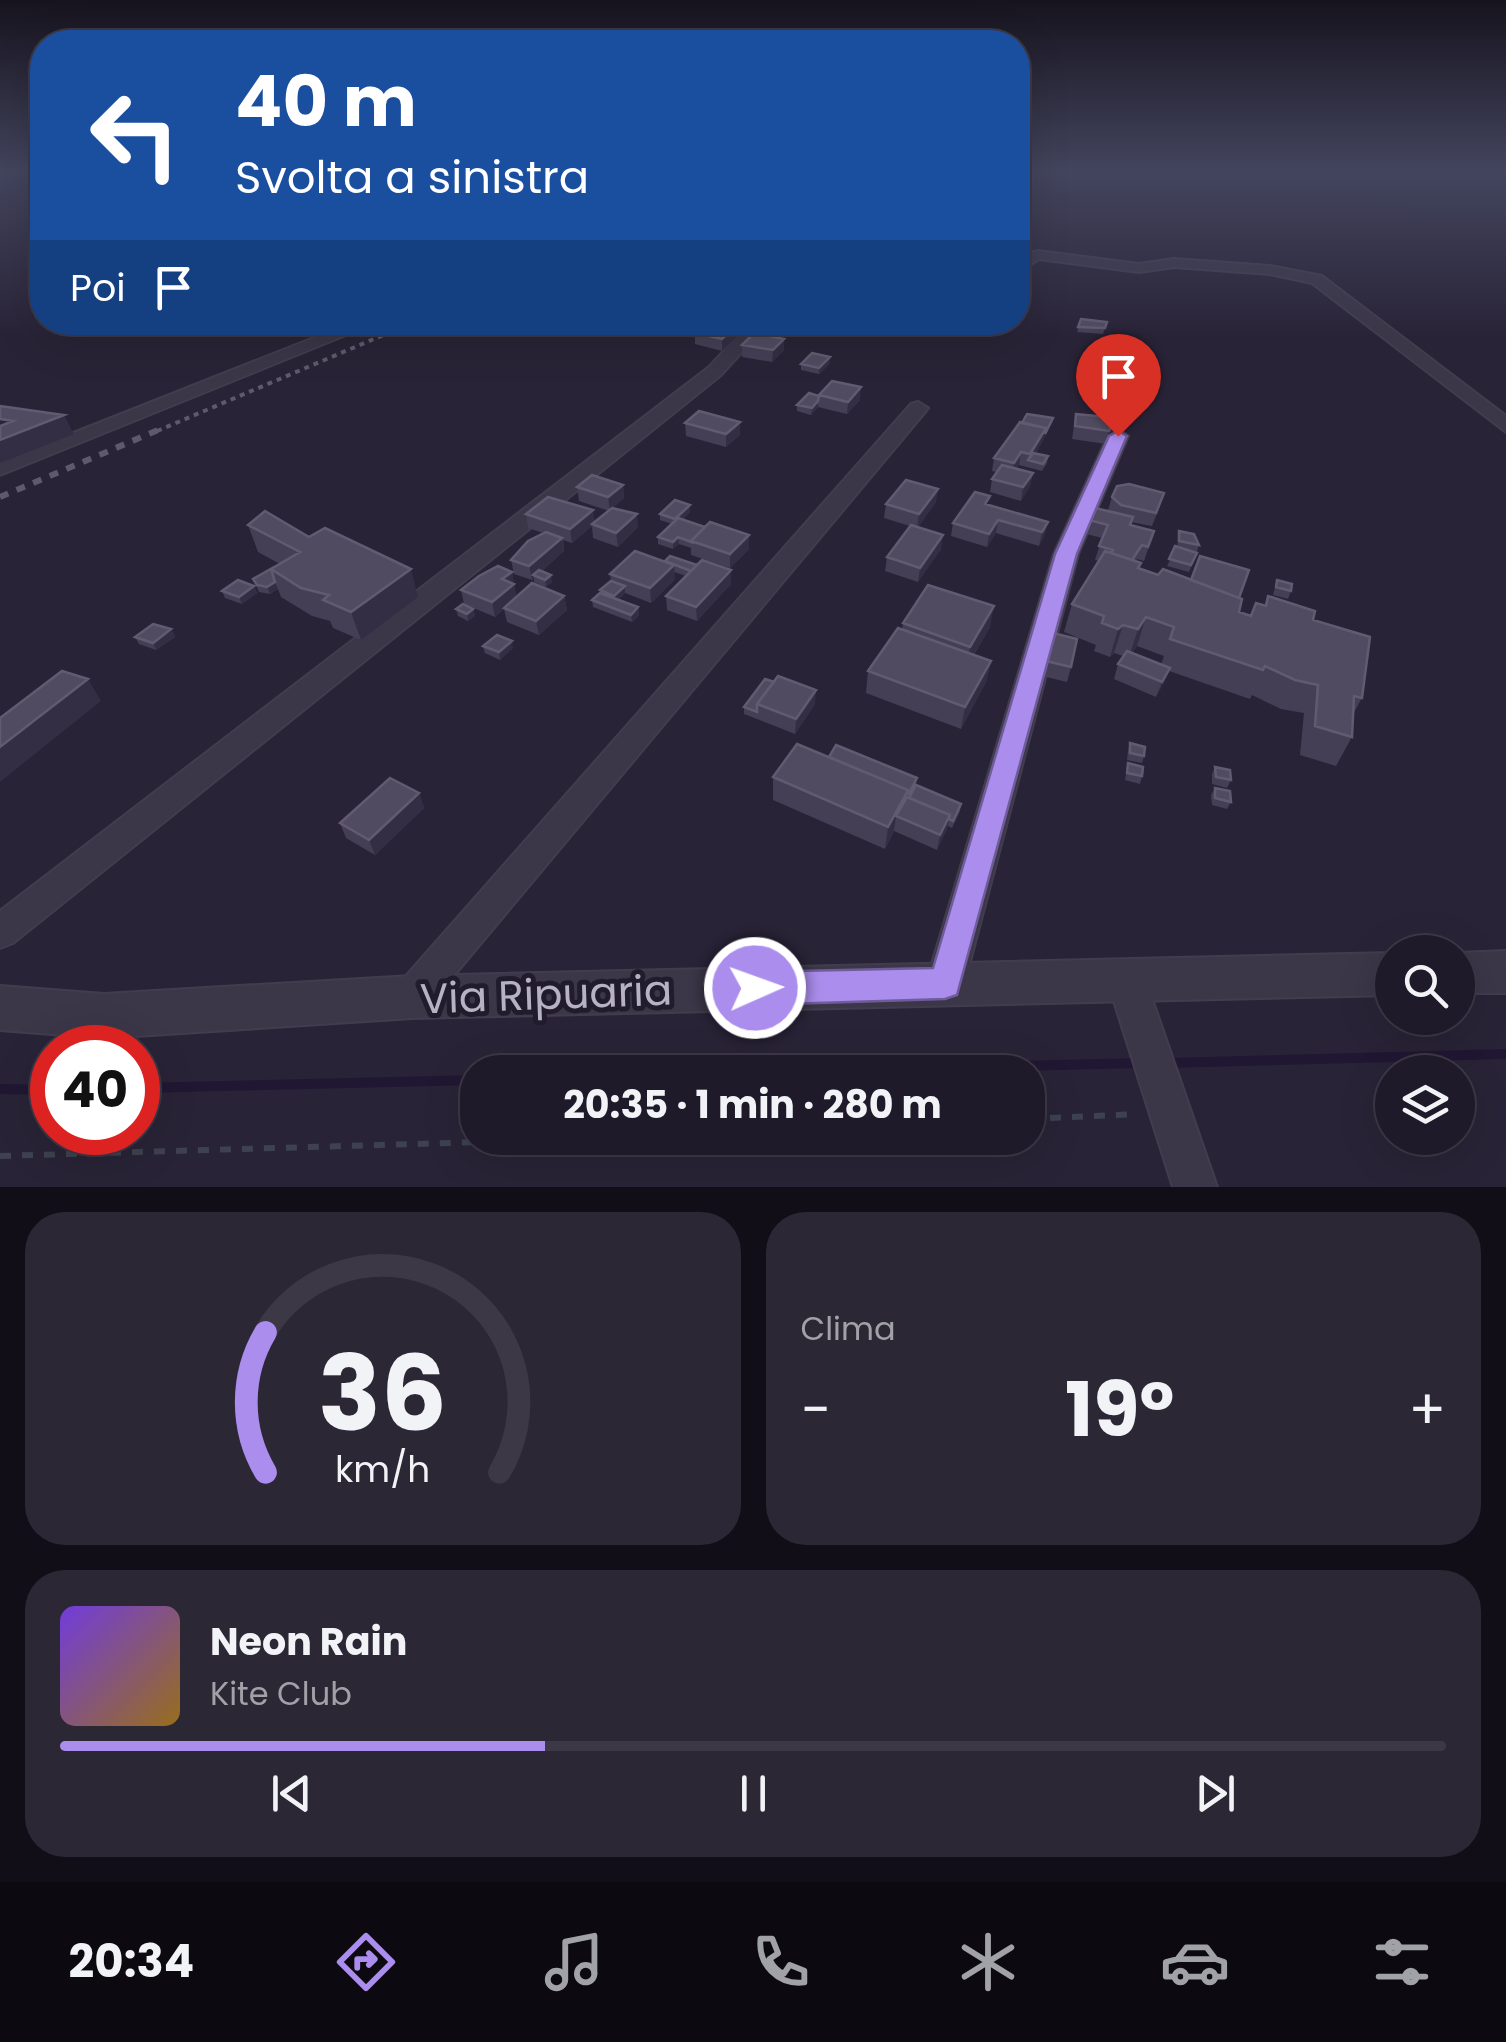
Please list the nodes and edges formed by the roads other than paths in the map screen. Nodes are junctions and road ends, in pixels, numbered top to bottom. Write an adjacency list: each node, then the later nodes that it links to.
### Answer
1 (1030, 257): 5 (street)
2 (338, 335): 7 (street)
3 (749, 335): 8 (street)
4 (918, 408): 14 (street)
5 (1506, 426)
6 (1118, 436): 12 (street)
7 (0, 470)
8 (0, 932)
9 (1506, 972): 10 (street)
10 (1475, 973)
11 (1375, 975): 13 (street, Via Ripuaria)
12 (945, 984): 13 (street, Via Ripuaria); 14 (street, Via Ripuaria)
13 (1132, 993): 16 (street)
14 (412, 998): 15 (street, Via Ripuaria)
15 (0, 1008)
16 (1195, 1187)

